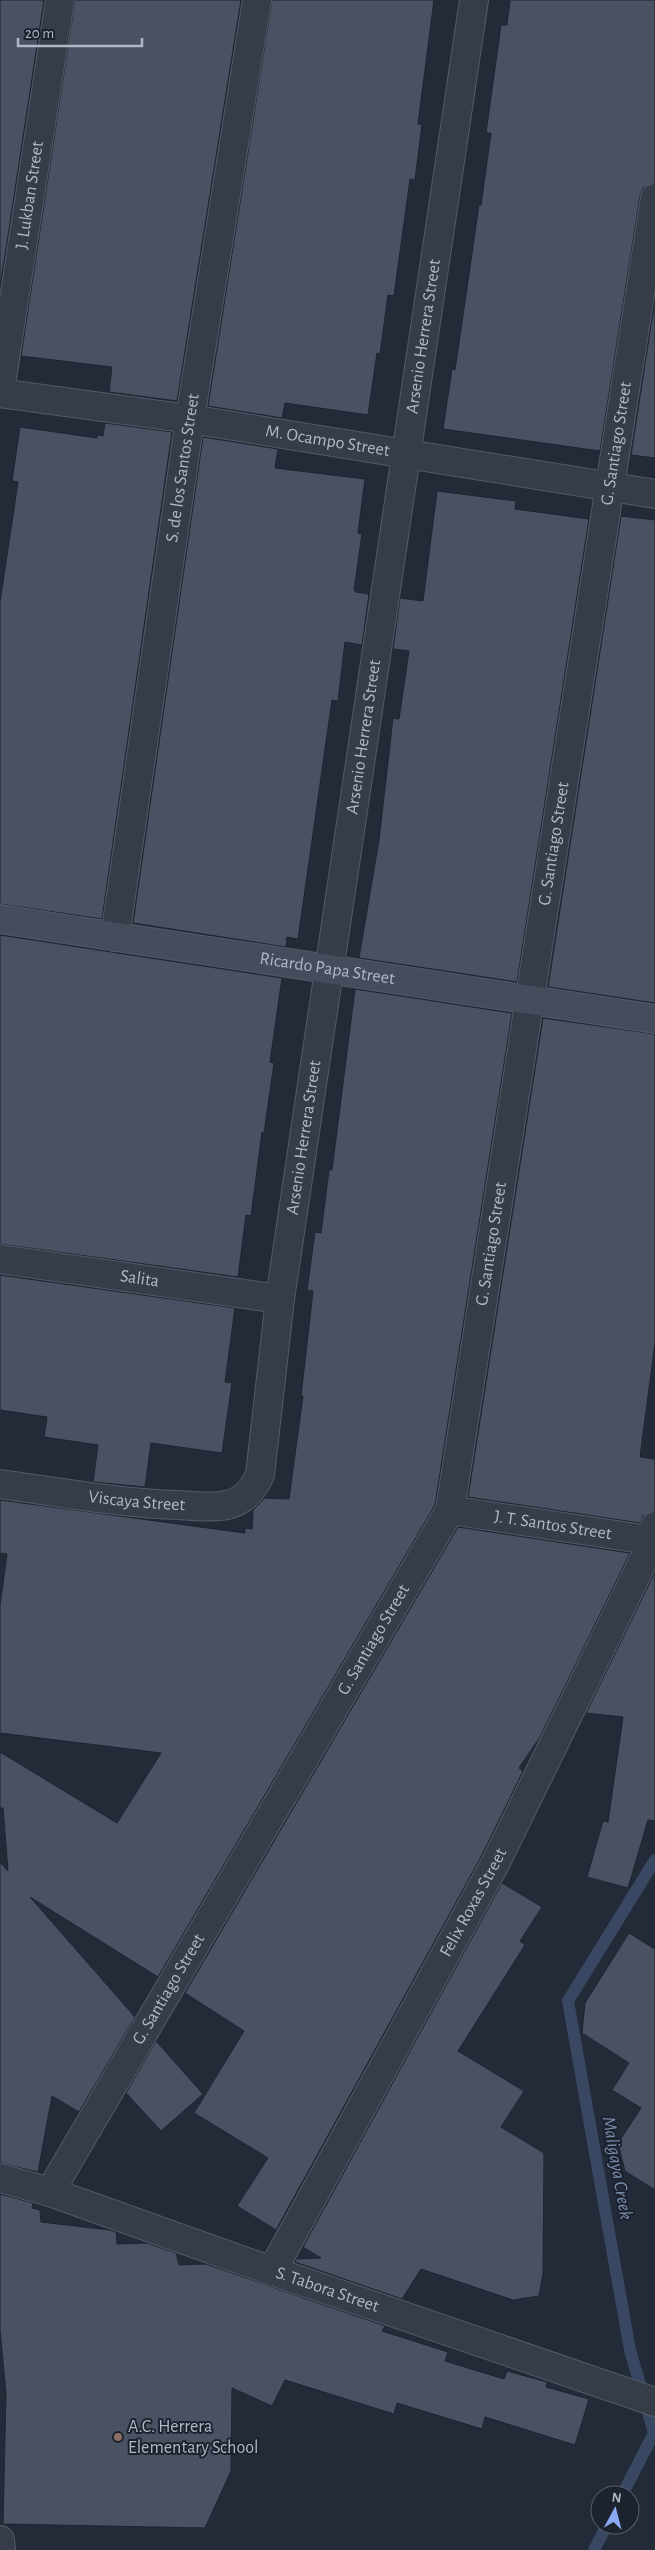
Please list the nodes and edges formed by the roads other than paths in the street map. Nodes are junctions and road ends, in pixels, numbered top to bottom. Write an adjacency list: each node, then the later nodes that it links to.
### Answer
1 (60, 0): 5 (street, J. Lukban Street)
2 (256, 0): 6 (street, S. de los Santos Street)
3 (474, 0): 7 (street, Arsenio Herrera Street)
4 (655, 198): 8 (street, G. Santiago Street)
5 (0, 392): 6 (street, M. Ocampo Street)
6 (190, 420): 7 (street, M. Ocampo Street); 11 (street, S. de los Santos Street)
7 (406, 455): 8 (street, M. Ocampo Street); 12 (street, Arsenio Herrera Street)
8 (610, 487): 9 (street, M. Ocampo Street); 13 (street, G. Santiago Street)
9 (655, 494)
10 (0, 918): 11 (street, Ricardo Papa Street)
11 (116, 937): 12 (street, Ricardo Papa Street)
12 (329, 968): 13 (street, Ricardo Papa Street); 16 (street, Arsenio Herrera Street)
13 (530, 999): 14 (street, Ricardo Papa Street); 19 (street, G. Santiago Street)
14 (655, 1019)
15 (0, 1259): 16 (street, Salita)
16 (280, 1299): 17 (street, Arsenio Herrera Street)
17 (260, 1476): 18 (street, Viscaya Street)
18 (0, 1484)
19 (450, 1510): 20 (street, J. T. Santos Street); 22 (street, G. Santiago Street)
20 (654, 1536): 23 (street, Felix Roxas Street)
21 (0, 2178): 22 (street, S. Tabora Street)
22 (50, 2192): 23 (street, S. Tabora Street)
23 (272, 2271): 24 (street, S. Tabora Street)
24 (655, 2402)
25 (0, 2540): 26 (street)
26 (1, 2550)

